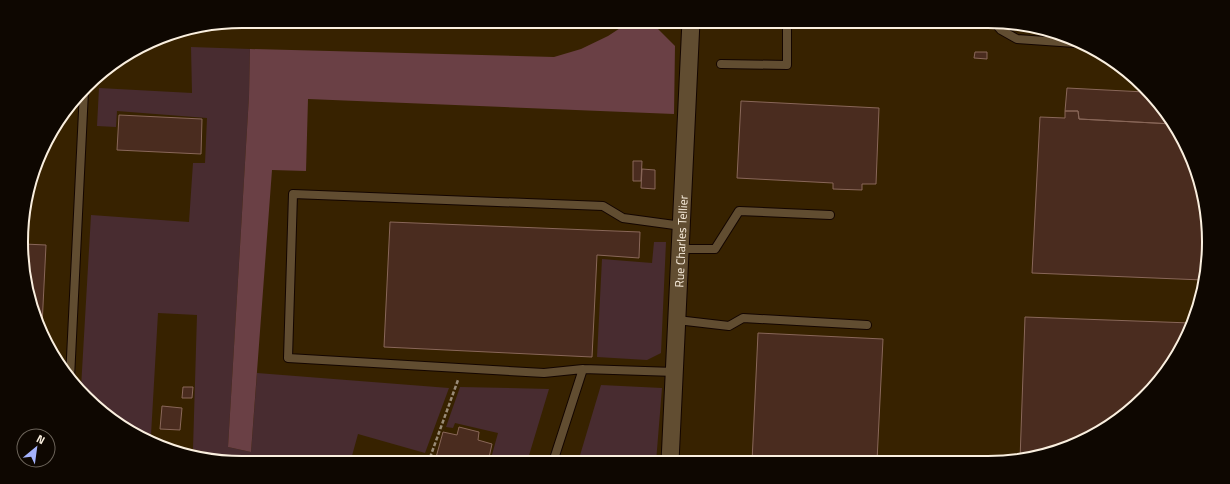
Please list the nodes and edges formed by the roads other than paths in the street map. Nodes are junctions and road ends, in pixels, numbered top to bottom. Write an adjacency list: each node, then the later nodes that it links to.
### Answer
1 (691, 28): 8 (street, Rue Charles Tellier)
2 (788, 28): 5 (lane)
3 (999, 28): 4 (lane)
4 (1066, 42)
5 (720, 64)
6 (84, 98): 13 (lane)
7 (830, 215): 9 (lane)
8 (682, 226): 9 (street, Rue Charles Tellier); 12 (lane)
9 (680, 249): 10 (street, Rue Charles Tellier)
10 (677, 320): 11 (lane); 14 (street, Rue Charles Tellier)
11 (867, 325)
12 (583, 369): 14 (lane); 15 (lane)
13 (70, 370)
14 (674, 372): 16 (street, Rue Charles Tellier)
15 (555, 456)
16 (670, 456)

